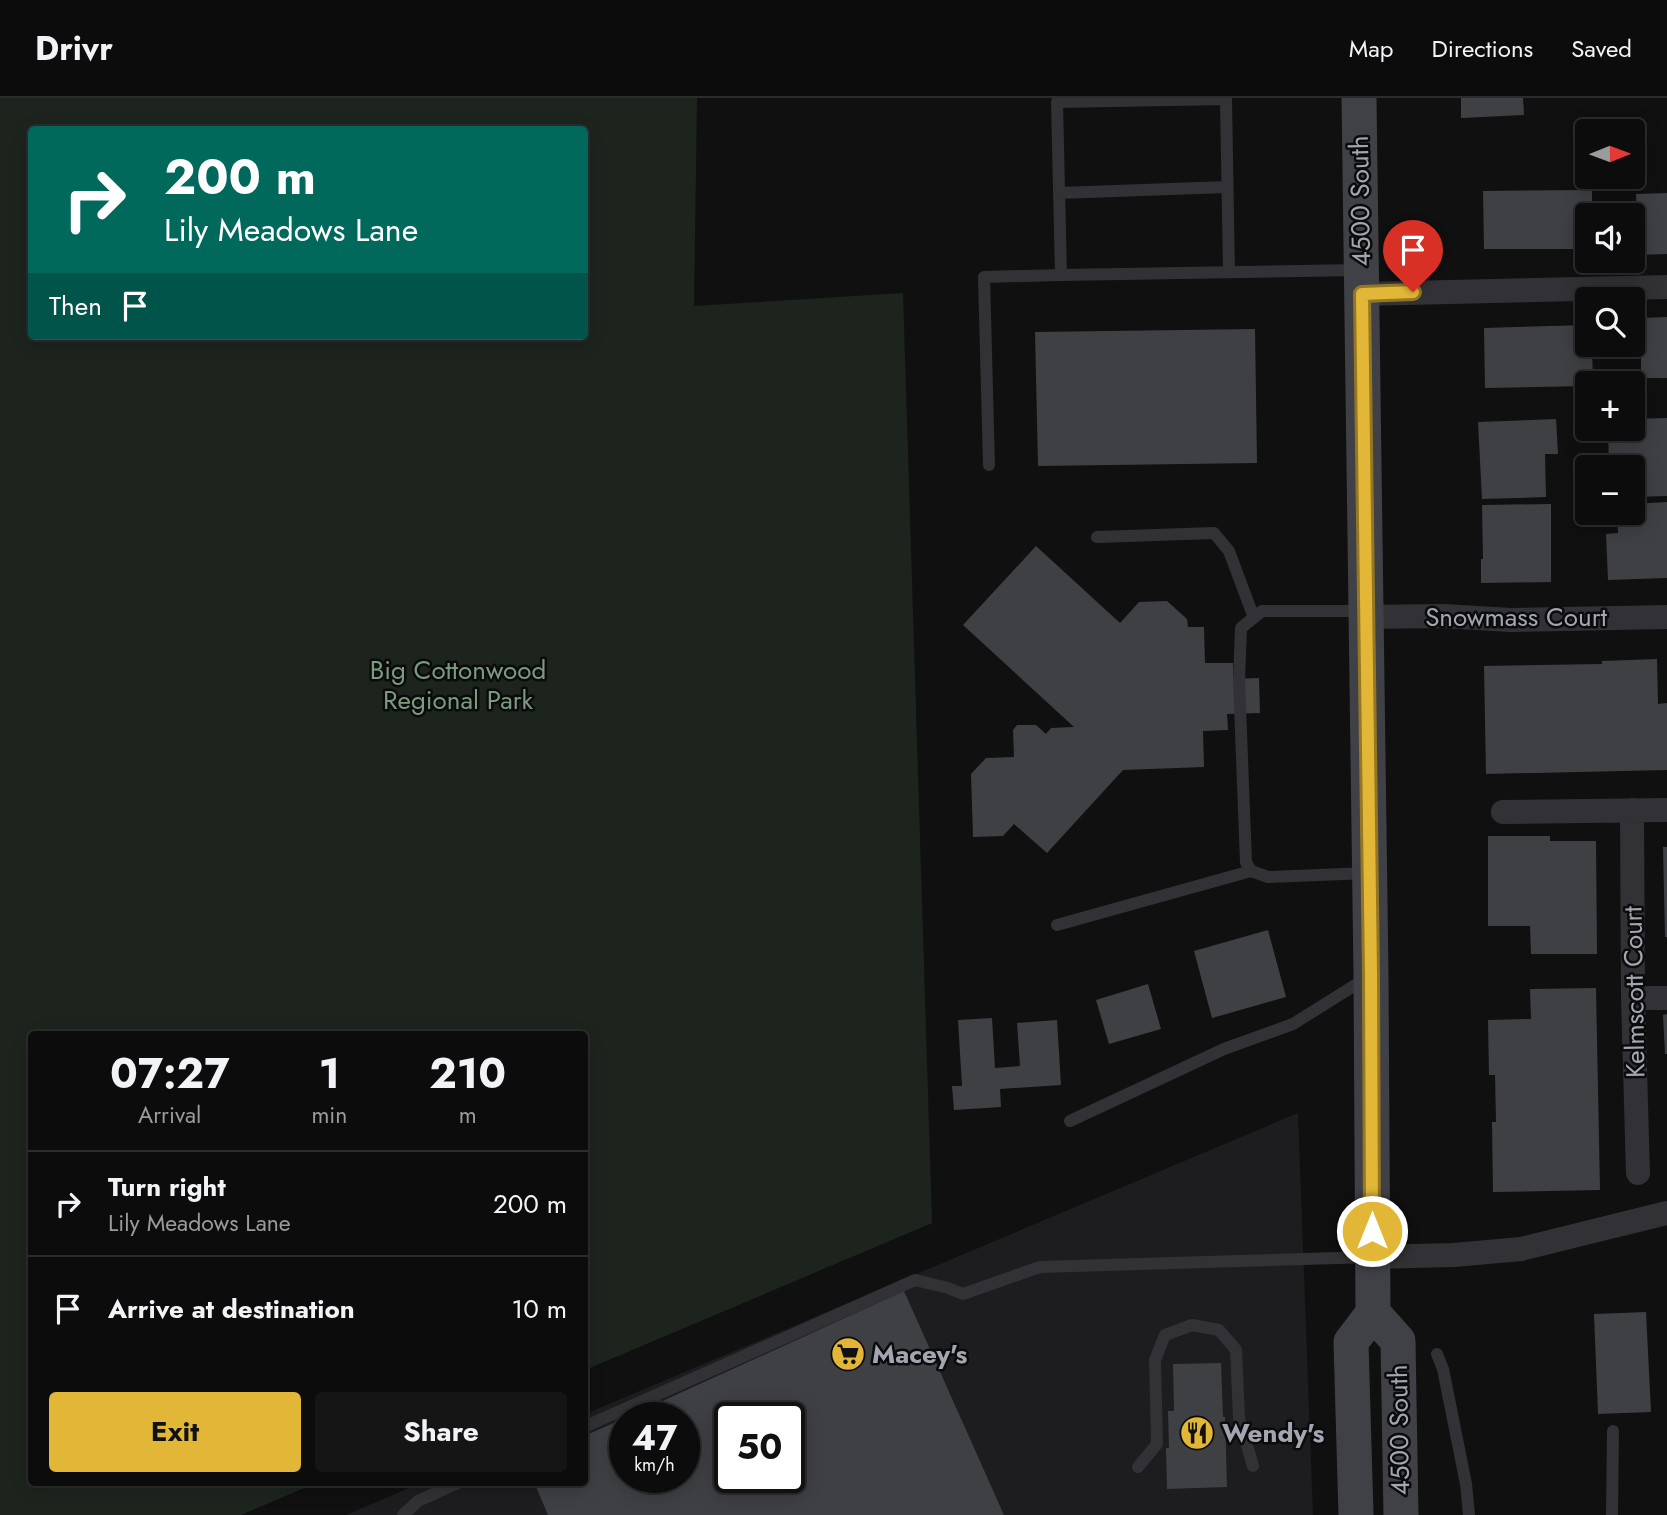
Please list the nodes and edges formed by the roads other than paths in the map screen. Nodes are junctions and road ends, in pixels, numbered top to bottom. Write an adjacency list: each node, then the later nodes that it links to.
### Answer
1 (1359, 98): 6 (main road, 4500 South)
2 (1227, 187): 3 (lane); 3 (lane); 4 (lane)
3 (1059, 194): 5 (lane)
4 (1229, 272): 5 (lane); 6 (lane)
5 (1061, 275): 8 (lane)
6 (1362, 282): 7 (street); 10 (main road, 4500 South)
7 (1667, 287)
8 (989, 465)
9 (1097, 537): 12 (lane)
10 (1366, 614): 11 (street, Snowmass Court); 12 (lane); 17 (main road, 4500 South)
11 (1667, 617)
12 (1254, 618): 16 (lane)
13 (1632, 810): 14 (street); 15 (street); 20 (street, Kelmscott Court)
14 (1667, 810)
15 (1503, 811)
16 (1251, 871): 17 (lane); 18 (lane)
17 (1369, 873): 19 (main road, 4500 South)
18 (1057, 925)
19 (1371, 975): 22 (lane); 25 (main road, 4500 South)
20 (1633, 998): 21 (street); 23 (street, Kelmscott Court)
21 (1667, 998)
22 (1070, 1121)
23 (1638, 1173)
24 (1667, 1213): 25 (street)
25 (1372, 1257): 26 (main road, 4500 South); 28 (lane)
26 (1373, 1312): 34 (main road, 4500 South); 35 (main road, 4500 South)
27 (1437, 1354): 36 (lane)
28 (588, 1425)
29 (1613, 1431): 37 (lane)
30 (1253, 1465): 31 (lane)
31 (1138, 1467)
32 (451, 1486): 33 (lane)
33 (402, 1515)
34 (1356, 1515)
35 (1401, 1515)
36 (1469, 1515)
37 (1612, 1515)

